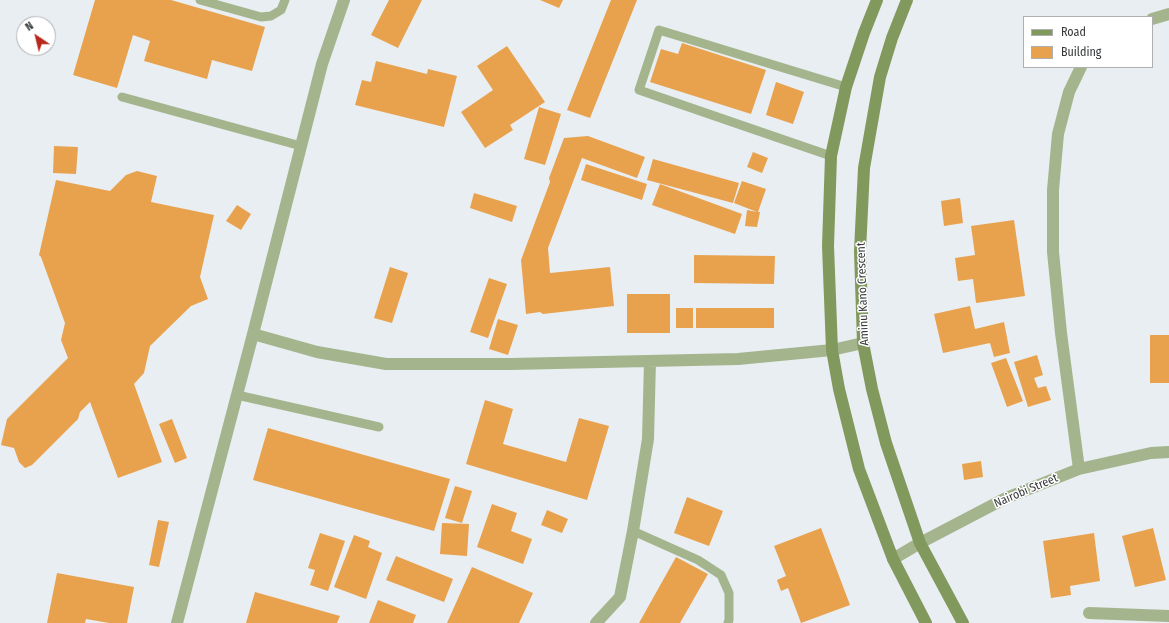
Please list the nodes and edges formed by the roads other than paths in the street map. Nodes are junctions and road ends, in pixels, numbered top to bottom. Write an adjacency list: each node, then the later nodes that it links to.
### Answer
1 (200, 0): 2 (lane)
2 (285, 0)
3 (344, 0): 11 (street)
4 (877, 0): 9 (street)
5 (907, 0): 14 (street, Aminu Kano Crescent)
6 (1169, 14): 7 (street)
7 (1153, 19)
8 (1081, 68): 20 (street)
9 (846, 87): 12 (street); 12 (lane)
10 (122, 97): 11 (lane)
11 (301, 146): 13 (street)
12 (831, 156): 15 (street)
13 (253, 334): 16 (street); 17 (street)
14 (863, 343): 15 (street); 22 (street, Aminu Kano Crescent)
15 (832, 350): 16 (street); 23 (street)
16 (650, 361): 21 (street)
17 (237, 395): 18 (lane); 26 (street)
18 (379, 428)
19 (1169, 452): 20 (street, Nairobi Street)
20 (1079, 469): 22 (street, Nairobi Street)
21 (633, 531): 27 (street); 28 (lane)
22 (920, 543): 23 (street, Nairobi Street); 30 (street, Aminu Kano Crescent)
23 (893, 559): 29 (street)
24 (1089, 613): 25 (street)
25 (1169, 616)
26 (177, 623)
27 (596, 623)
28 (728, 623)
29 (926, 623)
30 (963, 623)

